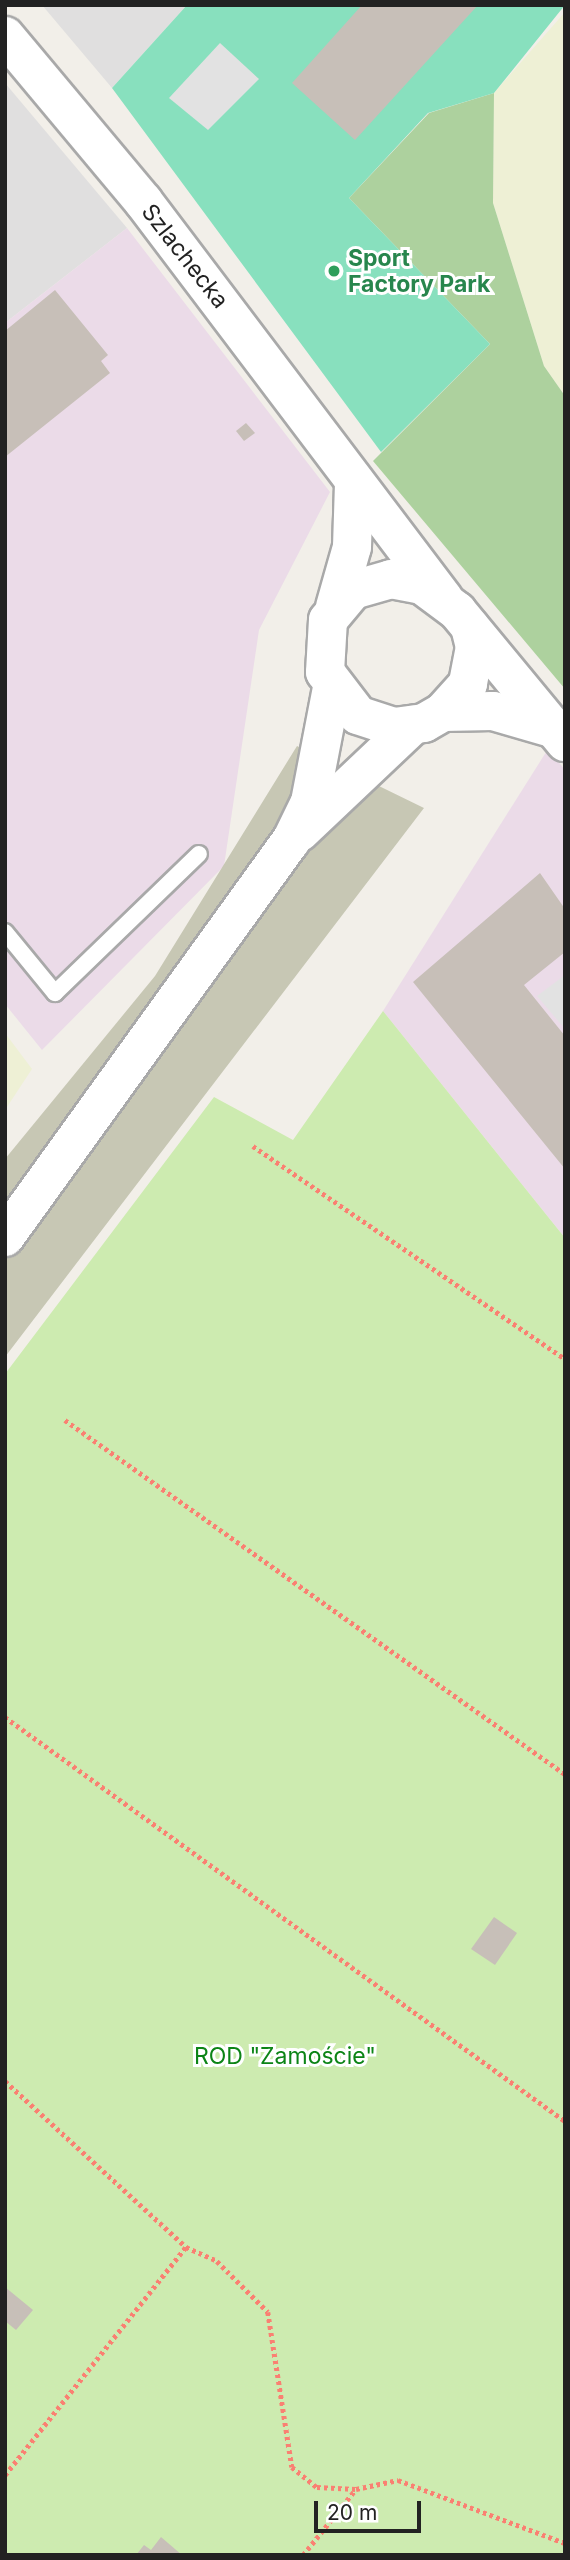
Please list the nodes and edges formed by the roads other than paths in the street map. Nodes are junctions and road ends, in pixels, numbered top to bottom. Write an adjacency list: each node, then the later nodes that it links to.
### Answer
1 (5, 36): 2 (street, Szlachecka)
2 (354, 485): 3 (street, Szlachecka); 4 (street)
3 (444, 598): 4 (street); 5 (street)
4 (335, 607): 6 (street)
5 (470, 627): 7 (street); 8 (street)
6 (332, 688): 7 (street); 9 (street)
7 (428, 719): 8 (street); 9 (street)
8 (559, 735)
9 (291, 841): 12 (street)
10 (199, 854): 11 (lane)
11 (5, 932)
12 (5, 1237)

